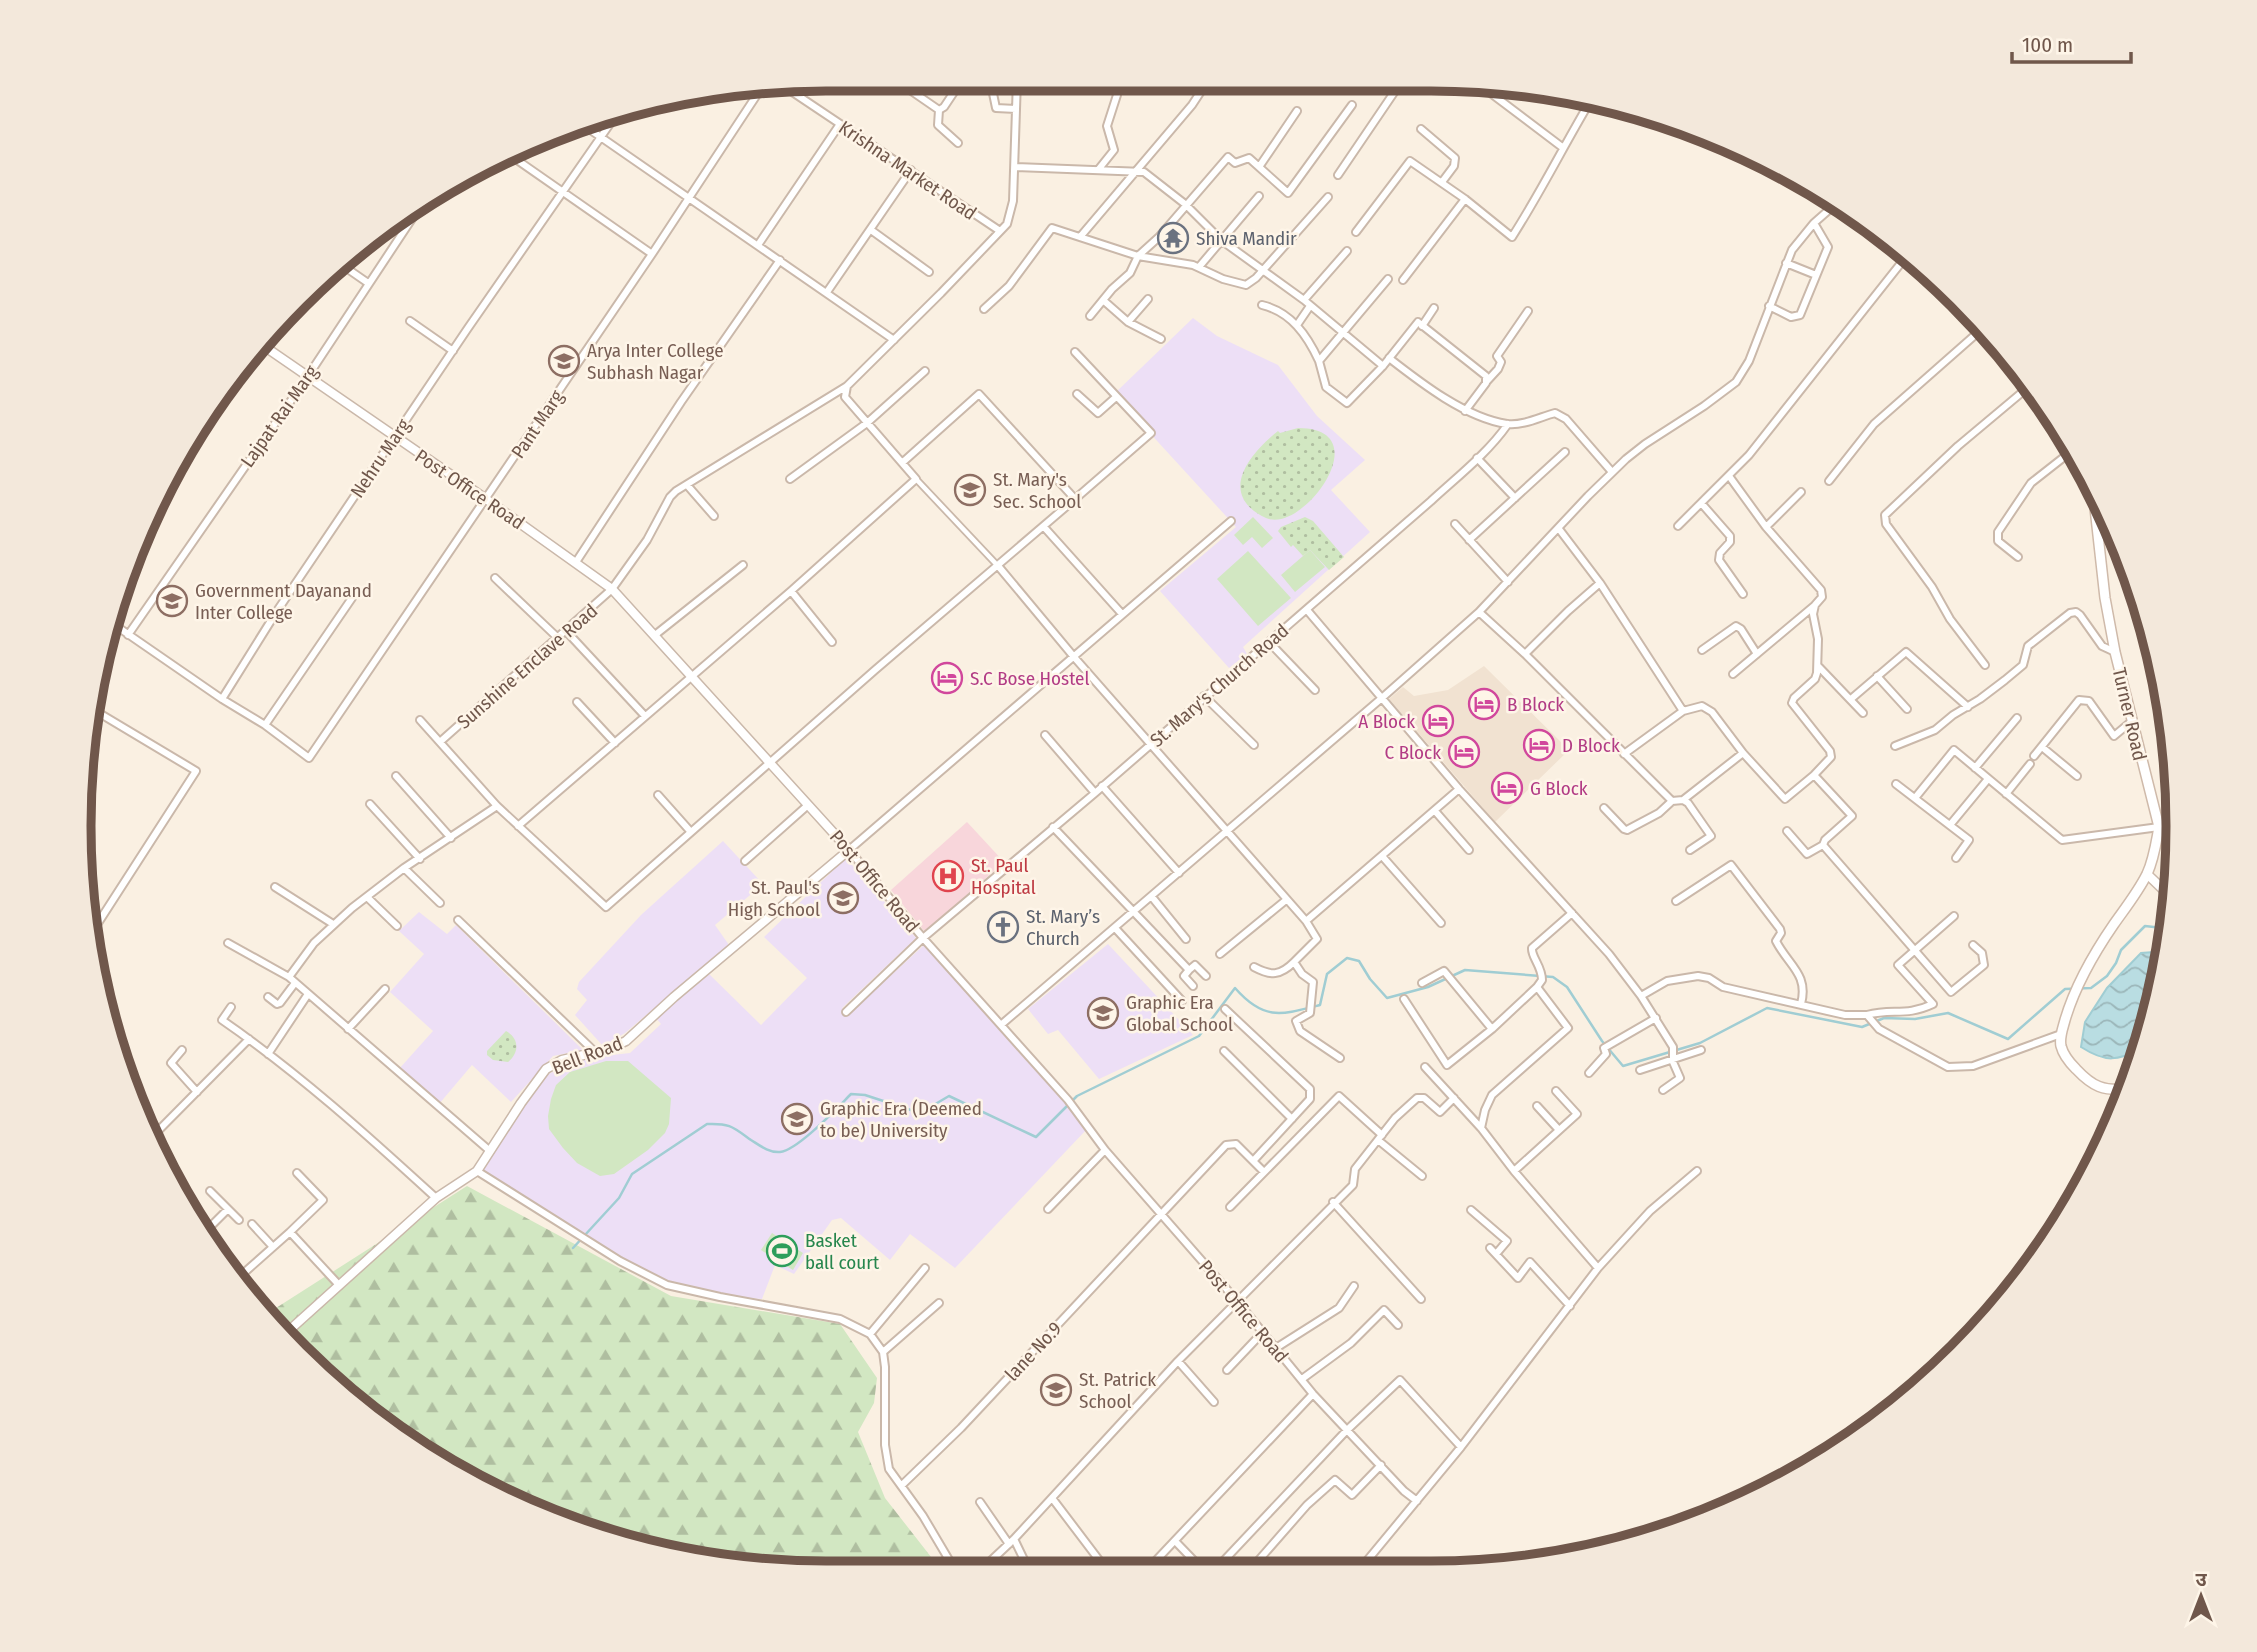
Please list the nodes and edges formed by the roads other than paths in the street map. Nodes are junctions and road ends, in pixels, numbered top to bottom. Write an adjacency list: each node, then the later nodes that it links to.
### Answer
1 (911, 91): 14 (street)
2 (955, 91): 14 (street)
3 (992, 91): 13 (street)
4 (1017, 91): 13 (street)
5 (1201, 91): 28 (street)
6 (1395, 91): 29 (street)
7 (793, 92): 17 (street, Krishna Market Road)
8 (1492, 94): 22 (street)
9 (757, 95): 34 (street, Pant Marg)
10 (1117, 96): 27 (street)
11 (1352, 105): 25 (street)
12 (1586, 108): 22 (street)
13 (1016, 109): 24 (street)
14 (939, 110): 21 (street)
15 (1297, 111): 25 (street)
16 (611, 124): 20 (street, Nehru Marg)
17 (840, 124): 26 (street, Krishna Market Road); 45 (street)
18 (590, 130): 20 (street)
19 (1421, 130): 30 (street)
20 (602, 138): 31 (street, Nehru Marg); 34 (street)
21 (958, 143)
22 (1562, 147): 35 (street)
23 (517, 160): 31 (street)
24 (1016, 167): 27 (street); 41 (street)
25 (1259, 167): 36 (street)
26 (911, 170): 40 (street); 41 (street, Krishna Market Road)
27 (1098, 170): 28 (street)
28 (1135, 171): 36 (street); 43 (street)
29 (1338, 174)
30 (1441, 182): 35 (street); 42 (street)
31 (561, 192): 47 (street); 80 (street, Nehru Marg)
32 (1259, 196): 44 (street)
33 (1328, 197): 54 (street)
34 (688, 198): 45 (street); 47 (street, Pant Marg)
35 (1465, 199): 58 (street)
36 (1185, 204): 44 (street); 48 (street)
37 (1830, 209): 39 (street)
38 (410, 220): 59 (street, Lajpat Rai Marg)
39 (1814, 223): 51 (street); 56 (street)
40 (871, 230): 55 (street); 60 (street)
41 (1000, 231): 78 (street, Sunshine Enclave Road)
42 (1356, 232)
43 (1080, 237): 48 (street); 68 (street)
44 (1221, 240): 52 (street); 54 (street)
45 (758, 245): 49 (street)
46 (1347, 251): 63 (street)
47 (652, 254): 108 (street, Pant Marg)
48 (1138, 256): 52 (street); 62 (street)
49 (780, 260): 60 (street); 121 (street)
50 (1902, 262): 101 (street)
51 (1786, 263): 56 (street); 66 (street)
52 (1199, 267): 54 (street)
53 (347, 268): 59 (street)
54 (1263, 270): 63 (street)
55 (929, 272)
56 (1816, 275): 66 (street)
57 (1388, 279): 75 (street)
58 (1403, 280)
59 (368, 283): 86 (street, Lajpat Rai Marg)
60 (827, 292): 78 (street)
61 (1148, 299): 72 (street)
62 (1103, 300): 70 (street); 72 (street)
63 (1304, 300): 65 (street)
64 (1262, 305): 73 (street)
65 (1310, 306): 73 (street); 75 (street)
66 (1769, 306): 100 (street)
67 (1434, 308): 74 (street)
68 (984, 309)
69 (1528, 311): 87 (street)
70 (1090, 316)
71 (410, 321): 80 (street)
72 (1128, 322): 77 (street)
73 (1297, 325): 83 (street)
74 (1422, 326): 82 (street); 87 (street)
75 (1344, 333): 83 (street); 84 (street)
76 (1977, 333): 104 (street)
77 (1161, 339)
78 (894, 340): 88 (street, Sunshine Enclave Road)
79 (267, 348): 86 (street, Post Office Road)
80 (453, 351): 95 (street, Nehru Marg)
81 (1075, 352): 91 (street)
82 (1389, 358): 84 (street); 92 (street)
83 (1319, 360): 84 (street)
84 (1383, 366)
85 (925, 371): 93 (street)
86 (307, 376): 95 (street, Post Office Road); 137 (street, Lajpat Rai Marg)
87 (1487, 381): 92 (street)
88 (847, 386): 93 (street); 105 (street, Sunshine Enclave Road)
89 (2023, 392): 147 (street)
90 (1077, 394): 91 (street)
91 (1116, 397): 109 (street)
92 (1465, 411): 94 (street)
93 (867, 423): 99 (street); 103 (street)
94 (1508, 424): 98 (street, St. Mary's Church Road); 100 (street)
95 (394, 438): 108 (street, Post Office Road); 155 (street, Nehru Marg)
96 (1565, 452): 107 (street)
97 (2066, 456): 120 (street)
98 (1477, 458): 107 (street); 132 (street, St. Mary's Church Road)
99 (903, 462): 102 (street); 109 (street)
100 (1612, 471): 118 (street)
101 (1729, 476): 110 (street); 117 (street)
102 (916, 478): 123 (street); 128 (street)
103 (790, 479)
104 (1829, 481)
105 (687, 485): 111 (street); 127 (street, Sunshine Enclave Road)
106 (1801, 492): 117 (street)
107 (1515, 498): 119 (street)
108 (486, 499): 121 (street, Post Office Road); 167 (street, Pant Marg)
109 (1075, 499): 116 (street)
110 (1702, 504): 115 (street); 129 (street)
111 (714, 516)
112 (2098, 519): 143 (main road, Turner Road)
113 (1231, 521): 134 (street)
114 (1455, 524): 119 (street)
115 (1678, 526)
116 (1044, 527): 123 (street); 134 (street)
117 (1766, 527): 131 (street)
118 (1559, 529): 125 (street); 126 (street)
119 (1469, 540): 125 (street)
120 (2018, 557)
121 (576, 562): 127 (street, Post Office Road)
122 (743, 565): 138 (street)
123 (999, 567): 146 (street); 178 (street)
124 (495, 578): 139 (street)
125 (1508, 582): 133 (street)
126 (1600, 583): 144 (street); 160 (street)
127 (612, 589): 136 (street, Sunshine Enclave Road); 138 (street, Post Office Road)
128 (791, 591): 140 (street); 150 (street)
129 (1743, 594)
130 (352, 598): 167 (street)
131 (1815, 605): 145 (street); 148 (street)
132 (1307, 610): 141 (street, St. Mary's Church Road); 154 (street)
133 (1479, 612): 144 (street); 154 (street)
134 (1122, 614): 146 (street)
135 (118, 628): 137 (street)
136 (567, 632): 139 (street, Sunshine Enclave Road); 163 (street)
137 (128, 635): 155 (street)
138 (655, 635): 150 (street, Post Office Road)
139 (559, 639): 169 (street, Sunshine Enclave Road)
140 (832, 642)
141 (1269, 642): 152 (street); 153 (street, St. Mary's Church Road)
142 (1702, 650): 145 (street)
143 (2115, 652): 158 (street); 166 (main road, Turner Road)
144 (1525, 654): 176 (street)
145 (1758, 654): 149 (street)
146 (1074, 657): 171 (street); 209 (street)
147 (1985, 665)
148 (1818, 666): 156 (street); 181 (street)
149 (1733, 674)
150 (692, 676): 163 (street); 178 (street, Post Office Road)
151 (1877, 676): 156 (street); 158 (street); 159 (street)
152 (1315, 690)
153 (1204, 696): 171 (street, St. Mary's Church Road); 172 (street)
154 (1383, 698): 187 (street); 205 (street)
155 (222, 699): 167 (street)
156 (1851, 699): 162 (street)
157 (577, 702): 170 (street)
158 (1968, 707): 173 (street)
159 (1907, 709)
160 (1683, 711): 175 (street); 176 (street)
161 (100, 713): 231 (street)
162 (1863, 713)
163 (645, 716): 170 (street)
164 (2017, 718): 180 (street)
165 (420, 720): 169 (street)
166 (2132, 721): 174 (street); 202 (main road, Turner Road)
167 (265, 725)
168 (1045, 735): 188 (street)
169 (441, 741): 196 (street)
170 (615, 743): 200 (street)
171 (1151, 743): 186 (street, St. Mary's Church Road); 205 (street)
172 (1254, 745)
173 (1895, 746)
174 (2042, 747): 177 (street); 183 (street)
175 (1743, 753): 181 (street); 192 (street)
176 (1624, 754): 193 (street)
177 (2034, 756)
178 (771, 762): 195 (street, Post Office Road); 203 (street)
179 (2030, 764): 189 (street)
180 (1975, 768): 184 (street); 191 (street)
181 (1814, 775): 207 (street)
182 (396, 776): 206 (street)
183 (2077, 776)
184 (1988, 779): 189 (street); 199 (street)
185 (1896, 784): 191 (street)
186 (1102, 786): 188 (street, St. Mary's Church Road); 216 (street)
187 (1459, 789): 198 (street); 226 (street)
188 (1095, 793): 201 (street, St. Mary's Church Road)
189 (2006, 794): 202 (street)
190 (658, 795): 203 (street)
191 (1915, 799): 199 (street)
192 (1683, 800): 193 (street); 208 (street)
193 (1672, 801): 197 (street)
194 (370, 803): 213 (street)
195 (808, 805): 209 (street, Post Office Road); 214 (street)
196 (497, 806): 200 (street); 206 (street)
197 (1604, 808)
198 (1435, 811): 210 (street); 211 (street)
199 (1951, 825): 212 (street)
200 (518, 826): 203 (street)
201 (1053, 827): 225 (street); 235 (street, St. Mary's Church Road)
202 (2159, 827): 217 (main road, Turner Road)
203 (690, 831)
204 (1787, 831): 207 (street)
205 (1228, 832): 216 (street); 222 (street)
206 (451, 838): 213 (street)
207 (1823, 845): 239 (street)
208 (1690, 849)
209 (849, 850): 235 (street, Post Office Road); 270 (street, Bell Road)
210 (1469, 850)
211 (1382, 856): 229 (street); 230 (street)
212 (1956, 858)
213 (421, 859): 215 (street)
214 (745, 861)
215 (404, 868): 220 (street); 224 (street)
216 (1179, 873): 221 (street)
217 (2147, 874): 219 (street); 265 (main road, Turner Road)
218 (275, 887): 232 (street)
219 (2163, 889)
220 (367, 897): 232 (street); 233 (street)
221 (1152, 897): 225 (street); 236 (street)
222 (1286, 900): 229 (street); 240 (street)
223 (1676, 901): 256 (street)
224 (440, 903)
225 (1133, 913): 234 (street); 243 (street)
226 (1572, 913): 249 (street); 252 (street)
227 (1954, 916): 239 (street)
228 (458, 920): 270 (street)
229 (1306, 921): 241 (street)
230 (1441, 923)
231 (97, 924)
232 (333, 924): 245 (street)
233 (397, 926)
234 (1115, 928): 255 (street); 262 (street)
235 (923, 938): 259 (street, St. Mary's Church Road); 262 (street, Post Office Road)
236 (1186, 939)
237 (229, 943): 245 (street)
238 (1973, 945): 239 (street)
239 (1916, 950): 261 (street)
240 (1220, 954)
241 (1294, 962): 242 (street); 273 (street)
242 (1254, 967)
243 (1189, 970): 244 (street); 248 (street)
244 (1206, 976)
245 (289, 978): 246 (street)
246 (295, 983): 251 (street); 253 (street)
247 (1422, 984): 264 (street)
248 (1193, 986)
249 (1537, 987): 264 (street); 284 (street)
250 (385, 989): 263 (street)
251 (308, 994): 263 (street); 272 (street)
252 (1641, 996): 256 (street); 260 (street)
253 (268, 997)
254 (1404, 999): 264 (street)
255 (1182, 1000)
256 (1801, 1004): 261 (street)
257 (231, 1007): 266 (street)
258 (1225, 1009): 283 (street)
259 (846, 1012)
260 (1656, 1018): 271 (street); 276 (street)
261 (1870, 1020): 265 (street)
262 (1002, 1024): 288 (street, Post Office Road)
263 (348, 1028): 289 (street)
264 (1492, 1029)
265 (2061, 1034): 277 (main road)
266 (249, 1039): 272 (street); 280 (street)
267 (183, 1050): 280 (street)
268 (1702, 1050): 271 (street)
269 (1224, 1051): 283 (street)
270 (595, 1052): 289 (street, Bell Road)
271 (1673, 1053): 275 (street); 278 (street)
272 (268, 1054): 298 (street)
273 (1340, 1058)
274 (1425, 1067): 281 (street)
275 (1640, 1070)
276 (1590, 1073)
277 (2117, 1089)
278 (1663, 1090)
279 (1556, 1091): 285 (street)
280 (197, 1092): 286 (street)
281 (1454, 1098): 284 (street); 287 (street)
282 (1537, 1106): 285 (street)
283 (1292, 1119): 290 (street)
284 (1481, 1128): 292 (street)
285 (1559, 1130): 292 (street)
286 (158, 1131)
287 (1380, 1137): 294 (street); 296 (street); 299 (street)
288 (1105, 1150): 302 (street); 304 (street, Post Office Road)
289 (490, 1151): 291 (street, Bell Road)
290 (1254, 1160): 294 (street); 304 (street, lane No.9)
291 (477, 1171): 298 (street, Bell Road); 324 (street)
292 (1514, 1171): 313 (street)
293 (1697, 1171): 313 (street)
294 (1264, 1172): 300 (street)
295 (297, 1173): 308 (street)
296 (1422, 1176)
297 (210, 1191): 301 (street)
298 (436, 1198): 315 (street, Bell Road)
299 (1334, 1202): 317 (street); 318 (street)
300 (1230, 1207)
301 (229, 1209): 305 (street); 307 (street)
302 (1048, 1209)
303 (1471, 1210): 311 (street)
304 (1161, 1214): 318 (street, Post Office Road); 335 (street, lane No.9)
305 (239, 1220)
306 (253, 1224): 309 (street)
307 (210, 1227)
308 (290, 1232): 309 (street); 315 (street)
309 (273, 1247): 314 (street)
310 (1490, 1248): 311 (street)
311 (1496, 1254): 320 (street)
312 (925, 1268): 324 (street)
313 (1598, 1268): 320 (street)
314 (243, 1273)
315 (338, 1284): 322 (street, Bell Road)
316 (1354, 1286): 325 (street)
317 (1421, 1299)
318 (1237, 1301): 323 (street, Post Office Road); 327 (street)
319 (939, 1303): 326 (street)
320 (1570, 1306): 333 (street)
321 (1398, 1325): 329 (street)
322 (290, 1329)
323 (1262, 1333): 325 (street, Post Office Road); 328 (street)
324 (870, 1334): 326 (street)
325 (1276, 1348): 329 (street, Post Office Road)
326 (883, 1352): 335 (street)
327 (1178, 1361): 331 (street); 336 (street)
328 (1227, 1370)
329 (1301, 1379): 330 (street, Post Office Road)
330 (1313, 1394): 332 (street, Post Office Road); 340 (street)
331 (1214, 1402)
332 (1347, 1430): 333 (street); 334 (street, Post Office Road); 347 (street)
333 (1461, 1447): 337 (street)
334 (1381, 1465): 337 (street, Post Office Road); 348 (street)
335 (902, 1485): 341 (street)
336 (1052, 1498): 339 (street); 344 (street)
337 (1417, 1501): 349 (street)
338 (980, 1502): 339 (street)
339 (1012, 1541): 342 (street); 343 (street)
340 (1175, 1541): 345 (street); 346 (street)
341 (949, 1561)
342 (991, 1561)
343 (1024, 1561)
344 (1098, 1561)
345 (1156, 1561)
346 (1194, 1561)
347 (1224, 1561)
348 (1258, 1561)
349 (1367, 1561)

